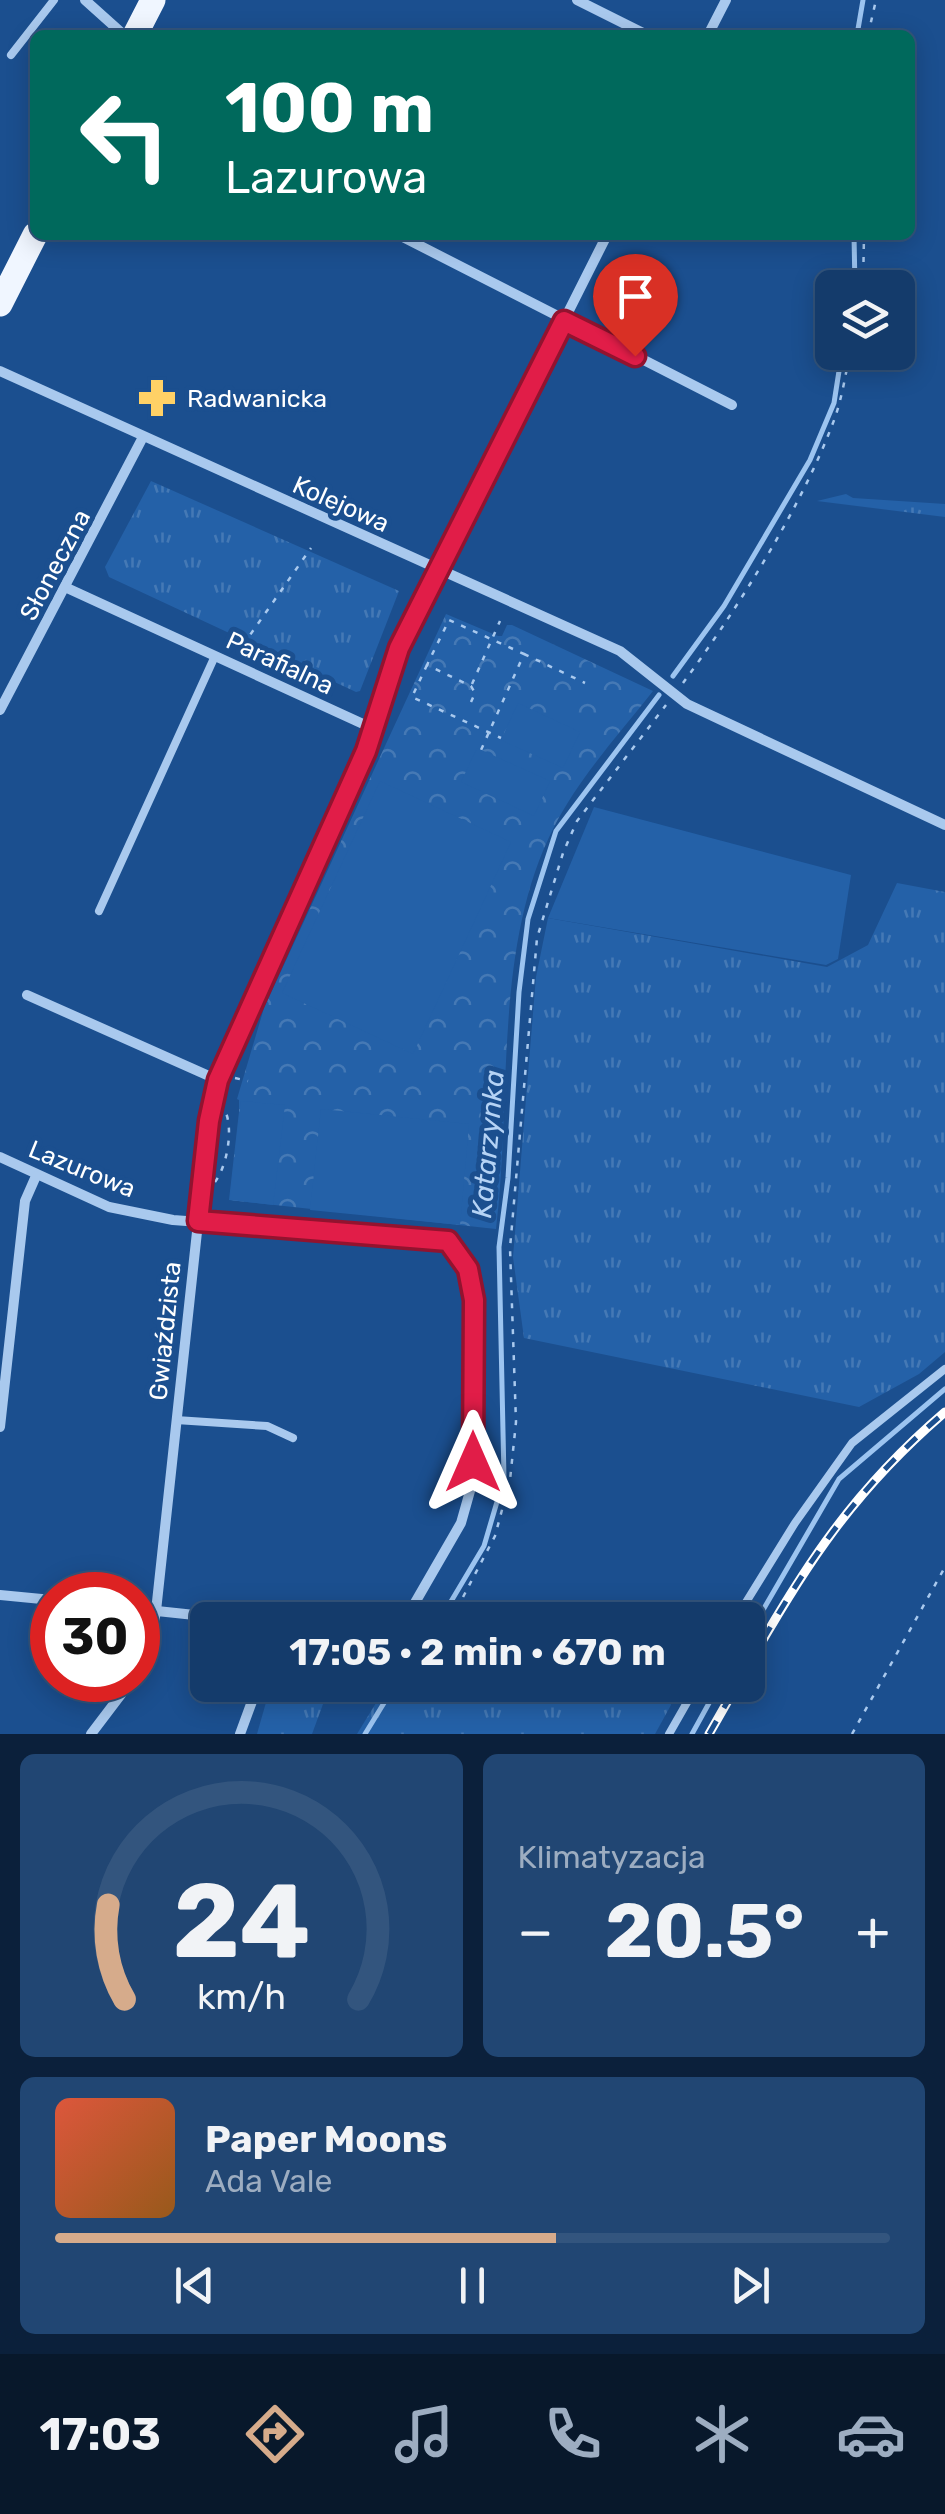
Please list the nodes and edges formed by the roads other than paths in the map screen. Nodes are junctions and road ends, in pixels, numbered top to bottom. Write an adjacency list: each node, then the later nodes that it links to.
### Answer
1 (54, 0): 6 (lane)
2 (84, 0): 7 (street)
3 (152, 0): 8 (main road)
4 (578, 0): 9 (street)
5 (726, 0): 10 (street)
6 (30, 30)
7 (118, 30)
8 (137, 30)
9 (636, 30)
10 (711, 30)
11 (30, 31): 12 (lane)
12 (10, 56)
13 (32, 240): 16 (main road)
14 (409, 240): 17 (street)
15 (604, 240): 17 (street)
16 (0, 304)
17 (564, 321): 19 (street); 21 (street)
18 (0, 371): 20 (street, Kolejowa)
19 (732, 405)
20 (143, 437): 21 (street, Kolejowa); 22 (street, Słoneczna)
21 (438, 570): 25 (street); 26 (street, Kolejowa)
22 (66, 588): 23 (street, Parafialna); 24 (street, Słoneczna)
23 (215, 656): 25 (street, Parafialna); 27 (lane)
24 (0, 710)
25 (374, 729): 29 (street, Gwiaździsta)
26 (945, 825)
27 (99, 912)
28 (27, 995): 29 (street)
29 (218, 1080): 32 (street, Gwiaździsta)
30 (0, 1157): 31 (street, Lazurowa)
31 (36, 1176): 32 (street, Lazurowa); 34 (street)
32 (198, 1221): 35 (street, Gwiaździsta); 41 (street, Lazurowa)
33 (945, 1369): 42 (lane)
34 (2, 1391): 36 (street)
35 (176, 1420): 37 (lane); 38 (street, Gwiaździsta)
36 (0, 1427)
37 (293, 1438)
38 (160, 1573)
39 (0, 1595): 40 (street)
40 (30, 1598)
41 (415, 1602)
42 (748, 1602)
43 (160, 1611): 44 (street)
44 (190, 1615)
45 (115, 1702): 48 (street)
46 (252, 1702): 49 (street)
47 (687, 1702): 50 (lane)
48 (91, 1734)
49 (240, 1734)
50 (669, 1734)

